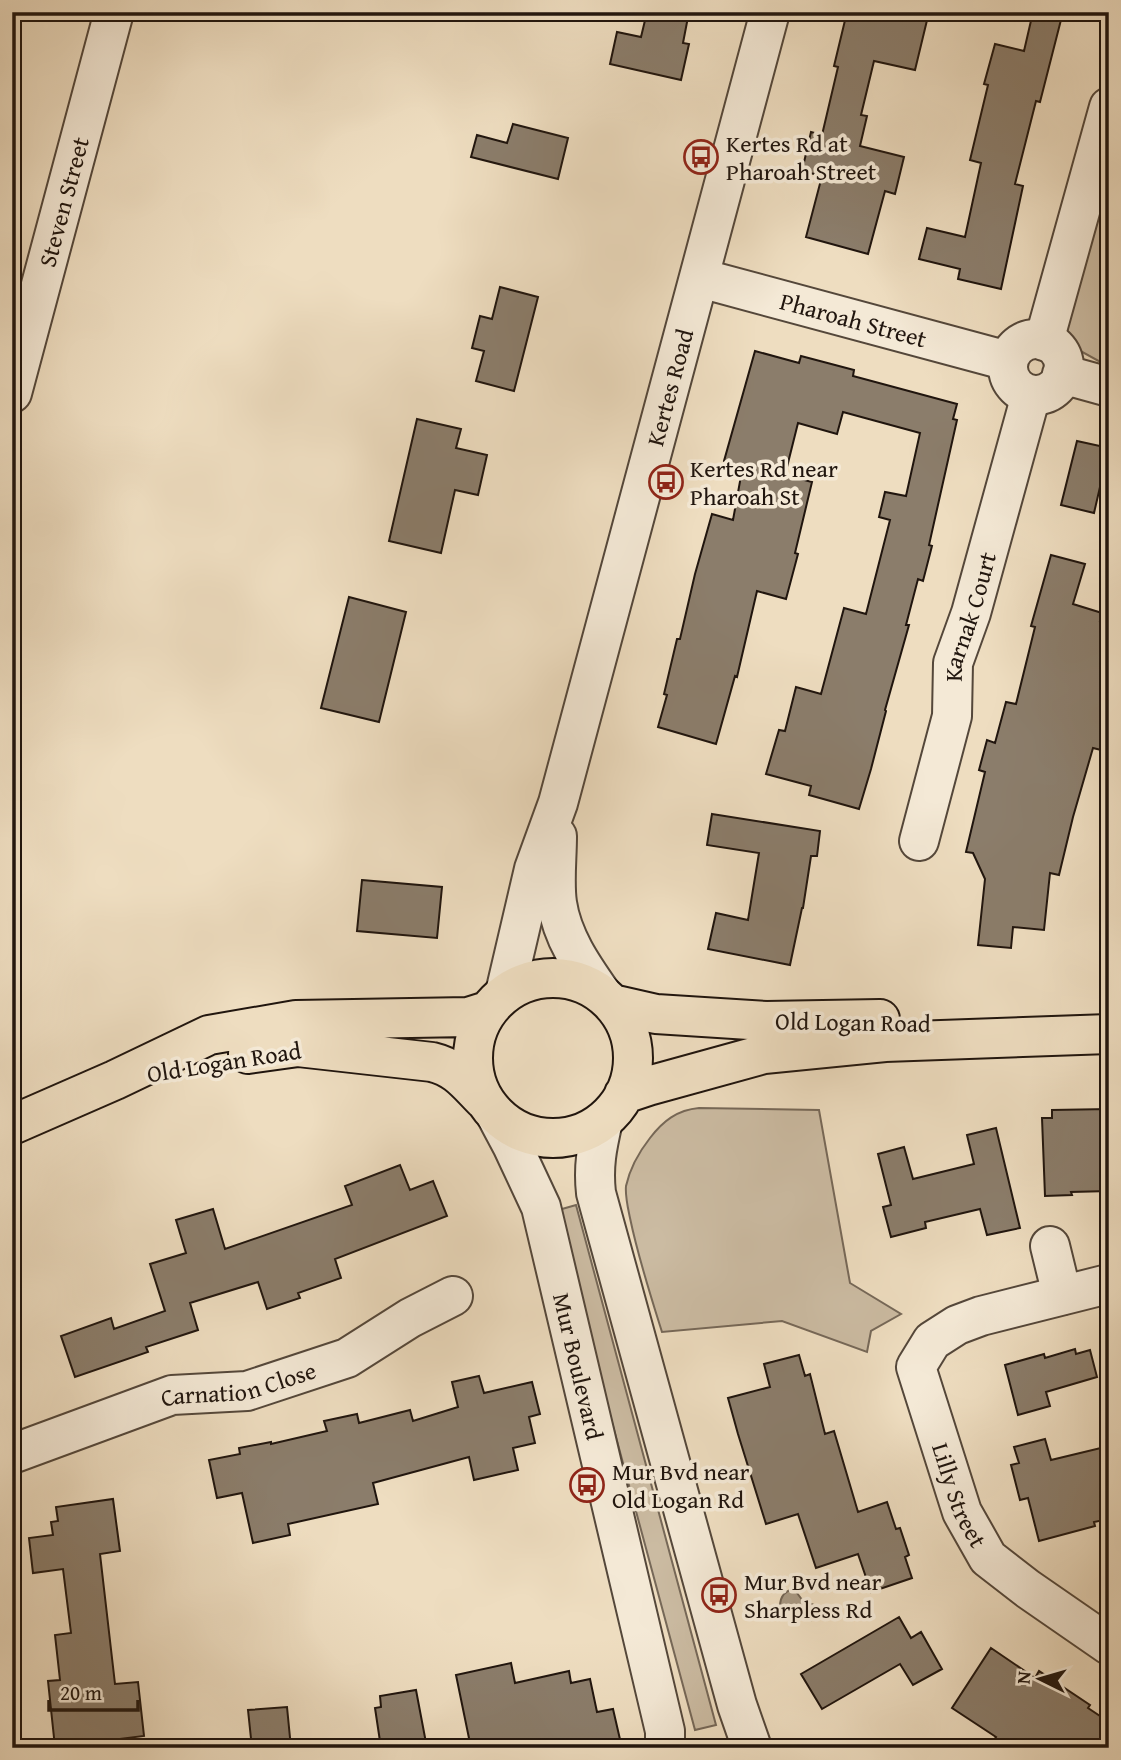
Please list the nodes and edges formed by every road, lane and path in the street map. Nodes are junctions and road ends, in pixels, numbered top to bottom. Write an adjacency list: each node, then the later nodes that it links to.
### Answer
1 (114, 12): 9 (street, Steven Street)
2 (771, 12): 4 (street, Kertes Road)
3 (1109, 107): 5 (street)
4 (700, 278): 6 (street, Pharoah Street); 11 (street, Kertes Road)
5 (1044, 341): 6 (street); 7 (street)
6 (1008, 361): 10 (street)
7 (1062, 374): 8 (street); 10 (street)
8 (1109, 387)
9 (12, 393)
10 (1031, 394): 12 (street, Karnak Court)
11 (558, 803): 13 (street, Kertes Road); 14 (street, Kertes Road)
12 (919, 841)
13 (606, 998): 14 (main road); 15 (main road, Old Logan Road); 17 (main road)
14 (496, 1002): 16 (main road, Old Logan Road); 18 (main road)
15 (1102, 1034): 17 (main road, Old Logan Road)
16 (115, 1080): 18 (main road, Old Logan Road); 19 (main road, Old Logan Road)
17 (613, 1107): 18 (main road); 27 (street)
18 (491, 1108): 26 (street, Mur Boulevard)
19 (12, 1125)
20 (1050, 1246): 22 (street)
21 (1108, 1284): 22 (street)
22 (1062, 1295): 25 (street, Lilly Street)
23 (453, 1296): 24 (street, Carnation Close)
24 (12, 1454)
25 (1108, 1642)
26 (665, 1748)
27 (752, 1748)

